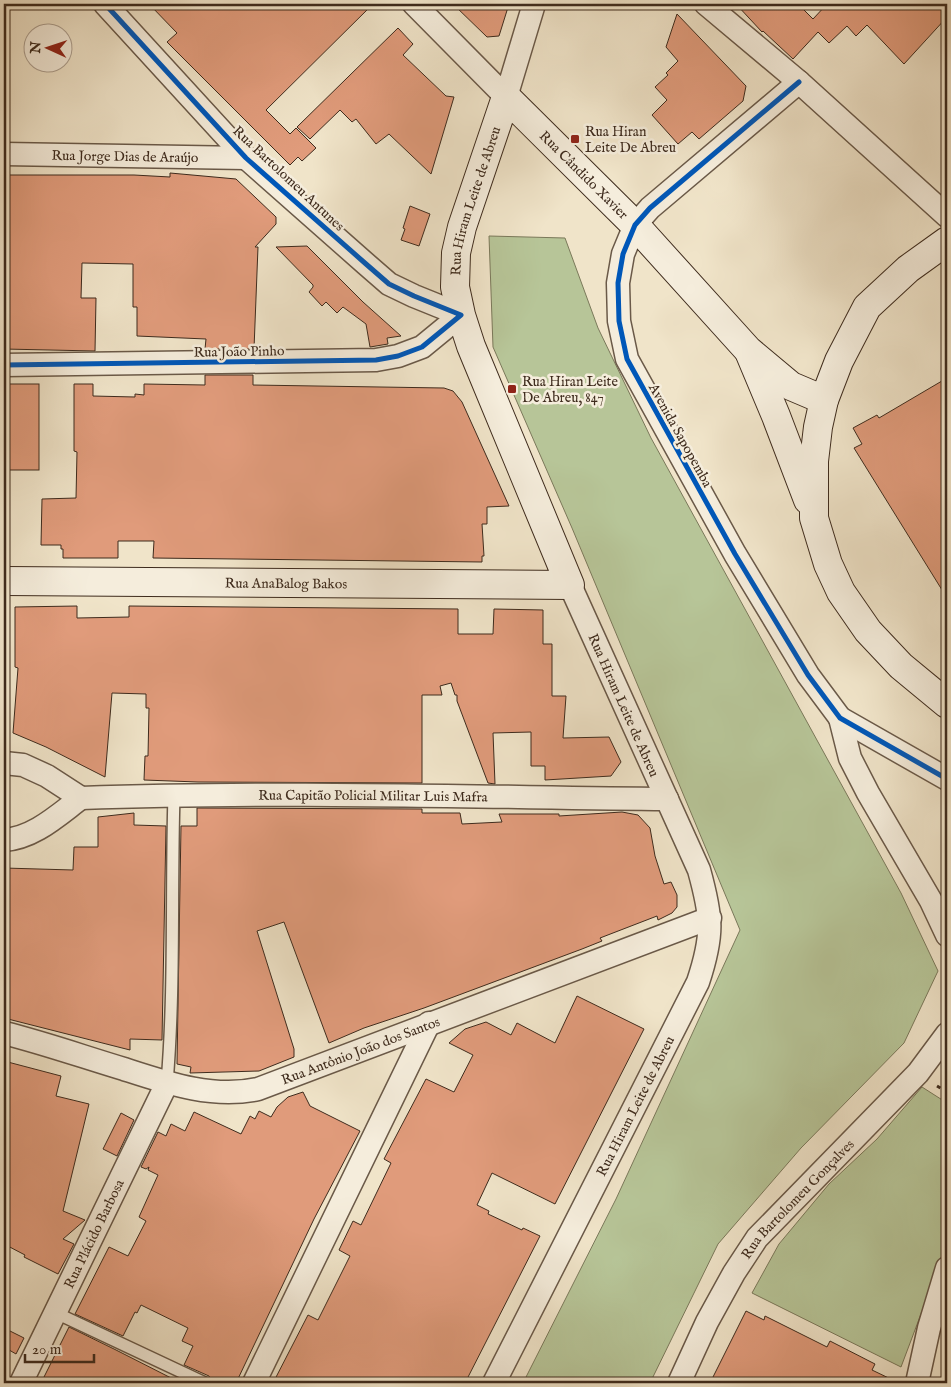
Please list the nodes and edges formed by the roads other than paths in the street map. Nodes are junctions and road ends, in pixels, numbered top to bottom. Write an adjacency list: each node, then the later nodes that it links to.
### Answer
1 (105, 4): 8 (street, Rua Bartolomeu Antunes)
2 (414, 4): 6 (street, Rua Cândido Xavier)
3 (534, 4): 6 (street, Rua Hiram Leite de Abreu)
4 (706, 4): 5 (street)
5 (799, 82): 9 (street); 10 (street, Avenida Sapopemba)
6 (506, 97): 10 (main road, Rua Cândido Xavier); 12 (main road, Rua Hiram Leite de Abreu)
7 (4, 154): 8 (street, Rua Jorge Dias de Araújo)
8 (246, 158): 12 (street, Rua Bartolomeu Antunes)
9 (947, 216)
10 (635, 225): 13 (main road, Rua Cândido Xavier); 20 (street, Avenida Sapopemba)
11 (947, 241): 15 (main road)
12 (461, 316): 14 (street, Rua João Pinho); 18 (main road, Rua Hiram Leite de Abreu)
13 (748, 350): 15 (main road, Rua Cândido Xavier); 16 (main road)
14 (4, 365)
15 (824, 400): 16 (main road)
16 (814, 518): 19 (main road)
17 (4, 581): 18 (main road, Rua AnaBalog Bakos)
18 (570, 584): 25 (street, Rua Hiram Leite de Abreu)
19 (947, 702)
20 (840, 718): 22 (street, Avenida Sapopemba); 28 (street)
21 (4, 763): 24 (street)
22 (947, 779)
23 (174, 795): 24 (street, Rua Capitão Policial Militar Luis Mafra); 25 (street, Rua Capitão Policial Militar Luis Mafra); 32 (lane)
24 (81, 798): 26 (street)
25 (667, 799): 27 (street, Rua Hiram Leite de Abreu)
26 (4, 840)
27 (710, 918): 29 (street, Rua Antônio João dos Santos); 38 (street, Rua Hiram Leite de Abreu)
28 (947, 935)
29 (429, 1023): 32 (street, Rua Antônio João dos Santos); 37 (street)
30 (4, 1033): 32 (street, Rua Antônio João dos Santos)
31 (947, 1034): 39 (street, Rua Bartolomeu Gonçalves)
32 (168, 1083): 34 (street, Rua Plácido Barbosa)
33 (947, 1268): 40 (street)
34 (56, 1313): 35 (street, Rua Plácido Barbosa); 36 (lane)
35 (21, 1383)
36 (205, 1383)
37 (254, 1383)
38 (494, 1383)
39 (679, 1383)
40 (917, 1383)

